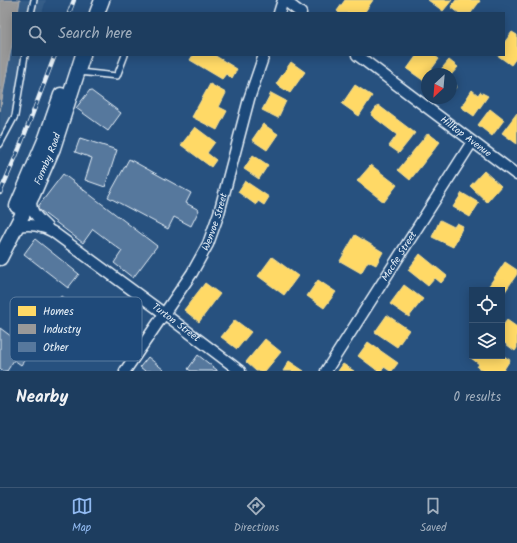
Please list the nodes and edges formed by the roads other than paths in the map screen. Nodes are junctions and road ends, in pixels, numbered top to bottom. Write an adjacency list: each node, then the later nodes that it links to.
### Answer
1 (34, 0): 3 (lane)
2 (284, 0): 4 (street); 5 (street)
3 (32, 12)
4 (279, 12)
5 (300, 12)
6 (25, 56): 14 (lane)
7 (75, 56): 19 (main road, Formby Road)
8 (83, 56): 12 (main road, Formby Road)
9 (125, 56): 12 (lane)
10 (264, 56): 23 (street, Wenvoe Street)
11 (358, 56): 13 (street, Hilltop Avenue)
12 (77, 72): 16 (main road, Formby Road)
13 (472, 142): 15 (street, Hilltop Avenue); 28 (street, Macfie Street)
14 (0, 144)
15 (517, 175)
16 (33, 194): 17 (main road, Formby Road); 18 (street, Turton Street)
17 (17, 226): 18 (street, Turton Street); 20 (main road, Formby Road)
18 (53, 232): 21 (street, Turton Street)
19 (0, 238)
20 (0, 258)
21 (142, 297)
22 (142, 297): 23 (street, Turton Street)
23 (165, 314): 24 (street, Wenvoe Street); 27 (street, Turton Street)
24 (142, 347)
25 (132, 361): 26 (street, Wenvoe Street)
26 (125, 371)
27 (240, 371)
28 (326, 371)

